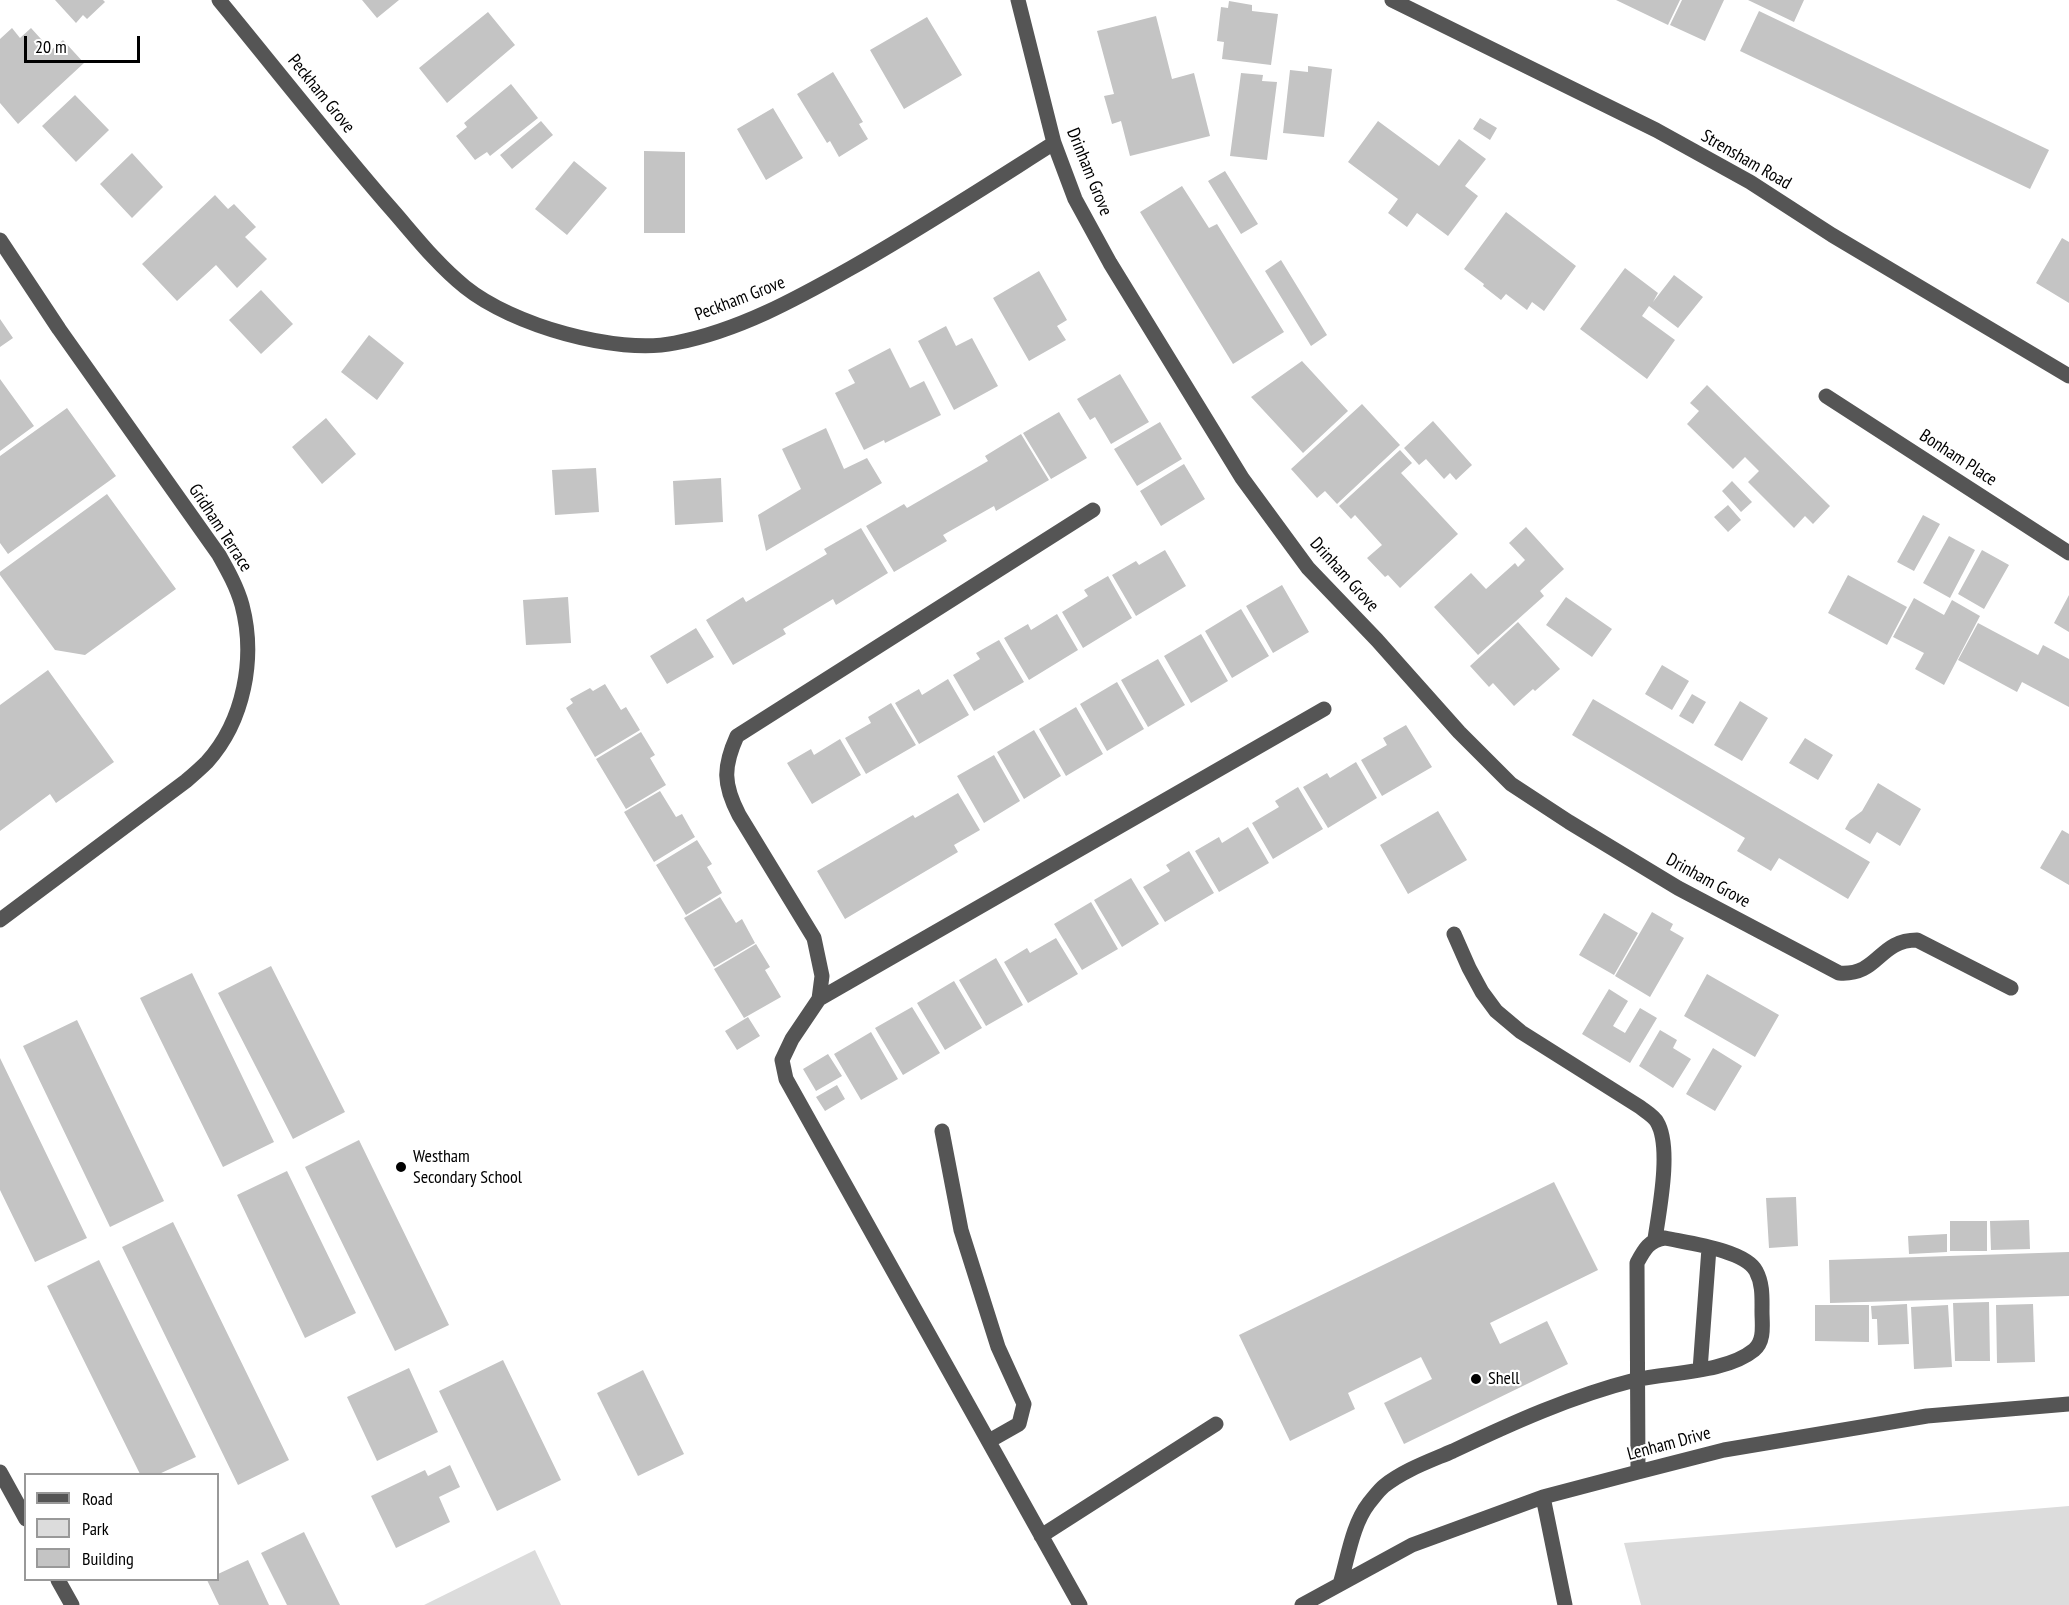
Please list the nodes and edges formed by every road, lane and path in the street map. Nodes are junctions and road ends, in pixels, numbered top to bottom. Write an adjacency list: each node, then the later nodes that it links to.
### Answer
1 (219, 0): 4 (street, Peckham Grove)
2 (1017, 0): 4 (street, Drinham Grove)
3 (1392, 0): 6 (street, Strensham Road)
4 (1054, 143): 13 (street, Drinham Grove)
5 (0, 240): 11 (street, Gridham Terrace)
6 (2069, 376)
7 (1826, 396): 9 (street, Bonham Place)
8 (1092, 510): 14 (street)
9 (2069, 554)
10 (1323, 709): 14 (street)
11 (0, 920)
12 (1454, 934): 16 (street)
13 (2010, 988)
14 (819, 999): 22 (street)
15 (942, 1131): 22 (street)
16 (1656, 1239): 17 (street); 19 (street)
17 (1709, 1248): 18 (street); 18 (street)
18 (1700, 1370): 19 (street)
19 (1636, 1380): 24 (street); 29 (street)
20 (2069, 1404): 24 (street, Lenham Drive)
21 (1216, 1424): 27 (street)
22 (989, 1442): 27 (street)
23 (0, 1472): 26 (street)
24 (1638, 1472): 25 (street, Lenham Drive)
25 (1543, 1497): 29 (street, Lenham Drive); 33 (street)
26 (24, 1515)
27 (1041, 1536): 31 (street)
28 (59, 1581): 30 (street)
29 (1340, 1584): 32 (street, Lenham Drive)
30 (71, 1605)
31 (1080, 1605)
32 (1302, 1605)
33 (1565, 1605)

